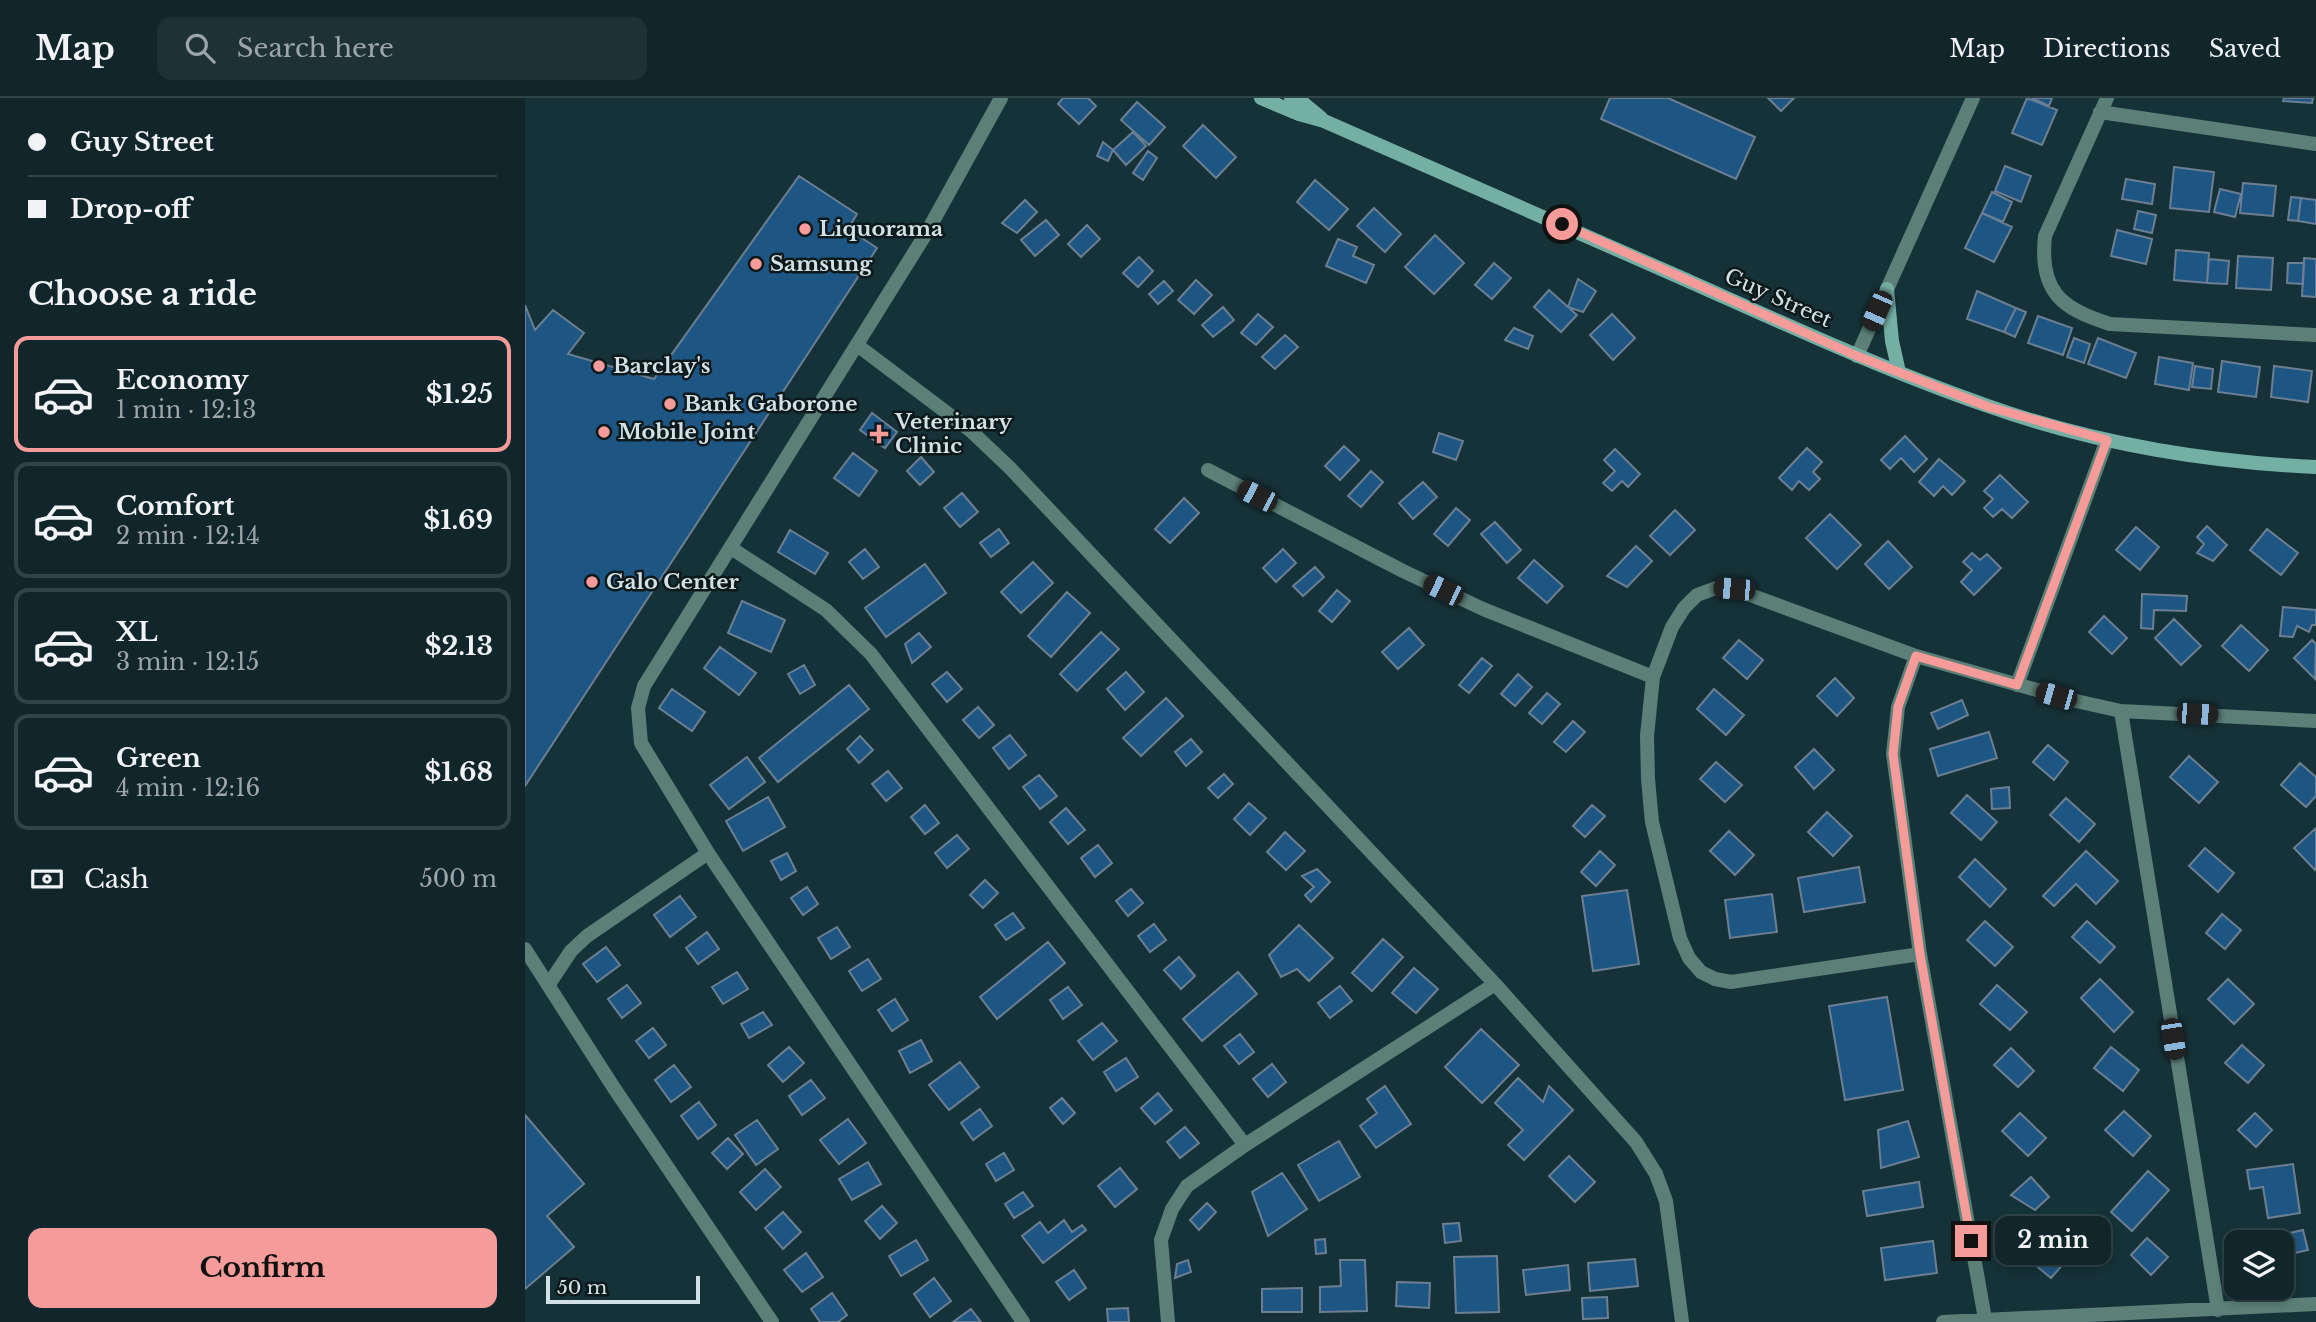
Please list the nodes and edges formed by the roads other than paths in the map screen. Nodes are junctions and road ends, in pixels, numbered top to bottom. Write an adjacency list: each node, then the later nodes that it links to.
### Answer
1 (1001, 98): 11 (street)
2 (1261, 98): 7 (street, Guy Street)
3 (1291, 98): 7 (street, Guy Street)
4 (1973, 98): 9 (street)
5 (2106, 98): 6 (street)
6 (2100, 112): 8 (street); 10 (street)
7 (1324, 121): 12 (street, Guy Street)
8 (2316, 144)
9 (1887, 289): 12 (street); 13 (street)
10 (2316, 335)
11 (857, 345): 17 (street); 27 (street)
12 (1857, 356): 13 (street, Guy Street)
13 (1899, 372): 14 (street, Guy Street)
14 (2107, 440): 15 (street, Guy Street); 20 (street)
15 (2316, 467)
16 (1208, 470): 19 (street)
17 (731, 548): 23 (street); 28 (street)
18 (1916, 656): 19 (street); 20 (street); 25 (street)
19 (1653, 677): 25 (street)
20 (2017, 685): 21 (street)
21 (2121, 710): 22 (street); 30 (street)
22 (2316, 721)
23 (708, 853): 26 (street); 34 (street)
24 (525, 949): 26 (street)
25 (1920, 954): 32 (street)
26 (549, 984): 33 (street)
27 (1495, 984): 28 (street); 36 (street)
28 (1245, 1145): 35 (street)
29 (2316, 1304): 30 (street)
30 (2218, 1310): 31 (street)
31 (2090, 1318): 32 (street)
32 (1985, 1319): 37 (street)
33 (772, 1322)
34 (1023, 1322)
35 (1168, 1322)
36 (1682, 1322)
37 (1943, 1322)

